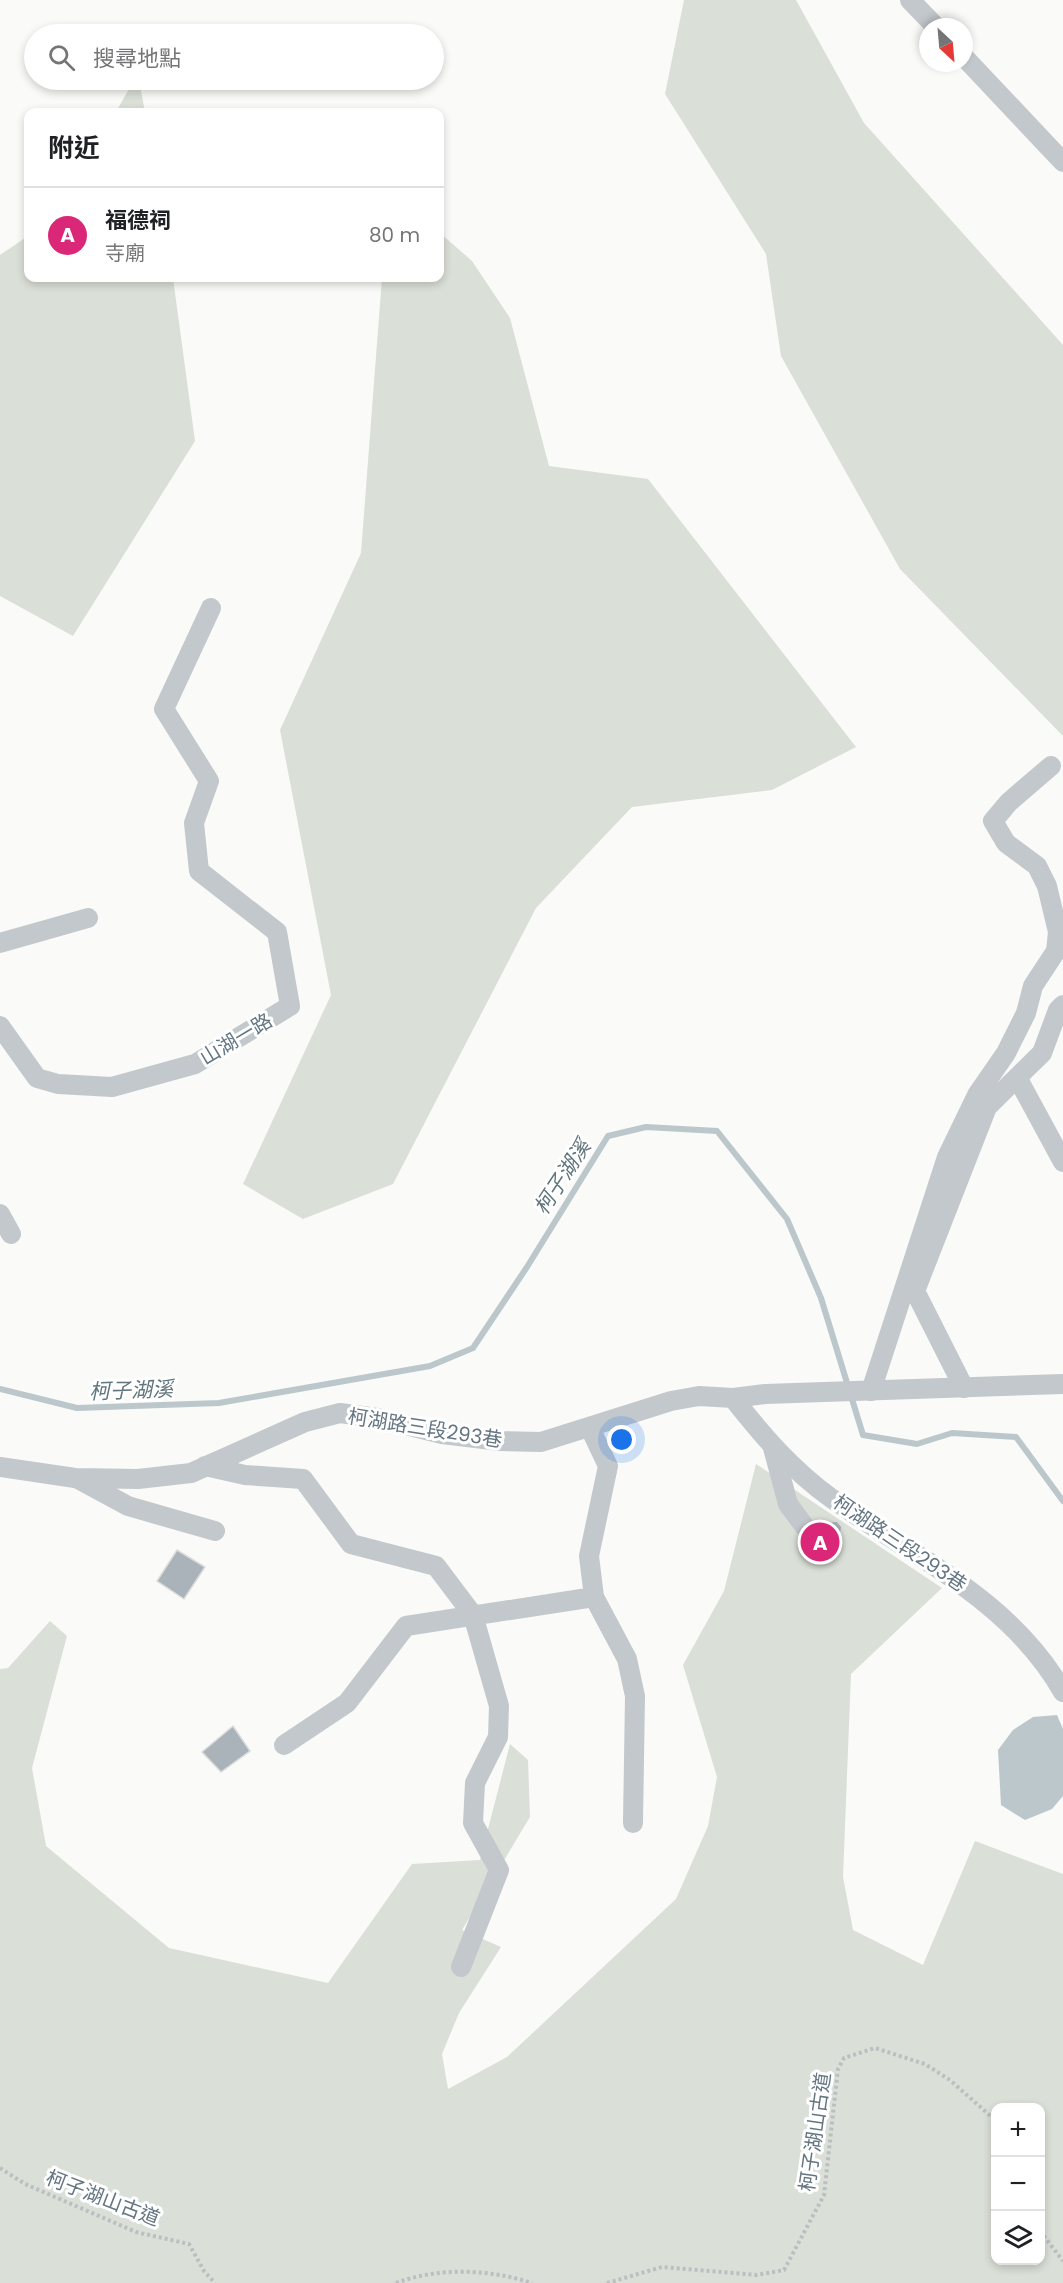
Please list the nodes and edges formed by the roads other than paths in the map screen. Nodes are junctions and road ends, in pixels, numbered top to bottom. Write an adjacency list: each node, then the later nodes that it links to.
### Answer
1 (910, 0): 2 (street)
2 (927, 18)
3 (973, 67): 4 (street)
4 (1063, 162)
5 (211, 609): 10 (street, 山湖一路)
6 (1051, 765): 17 (street)
7 (88, 918): 8 (street)
8 (0, 943)
9 (1063, 1005): 11 (street)
10 (0, 1026)
11 (1018, 1079): 12 (street); 16 (street)
12 (1063, 1162)
13 (0, 1214): 14 (street)
14 (11, 1234)
15 (1063, 1384): 16 (street)
16 (964, 1388): 17 (street)
17 (871, 1391): 18 (street)
18 (733, 1398): 19 (street, 柯湖路三段293巷); 20 (street, 柯湖路三段293巷)
19 (590, 1428): 21 (street, 柯湖路三段293巷); 26 (street)
20 (773, 1448): 24 (street); 28 (street, 柯湖路三段293巷)
21 (205, 1466): 23 (street, 柯湖路三段293巷); 27 (street)
22 (0, 1467): 23 (street, 柯湖路三段293巷)
23 (75, 1478): 25 (street)
24 (805, 1527)
25 (215, 1531)
26 (594, 1597): 27 (street); 30 (street)
27 (473, 1615): 29 (street); 31 (street)
28 (1063, 1692)
29 (284, 1745)
30 (633, 1823)
31 (461, 1967)

